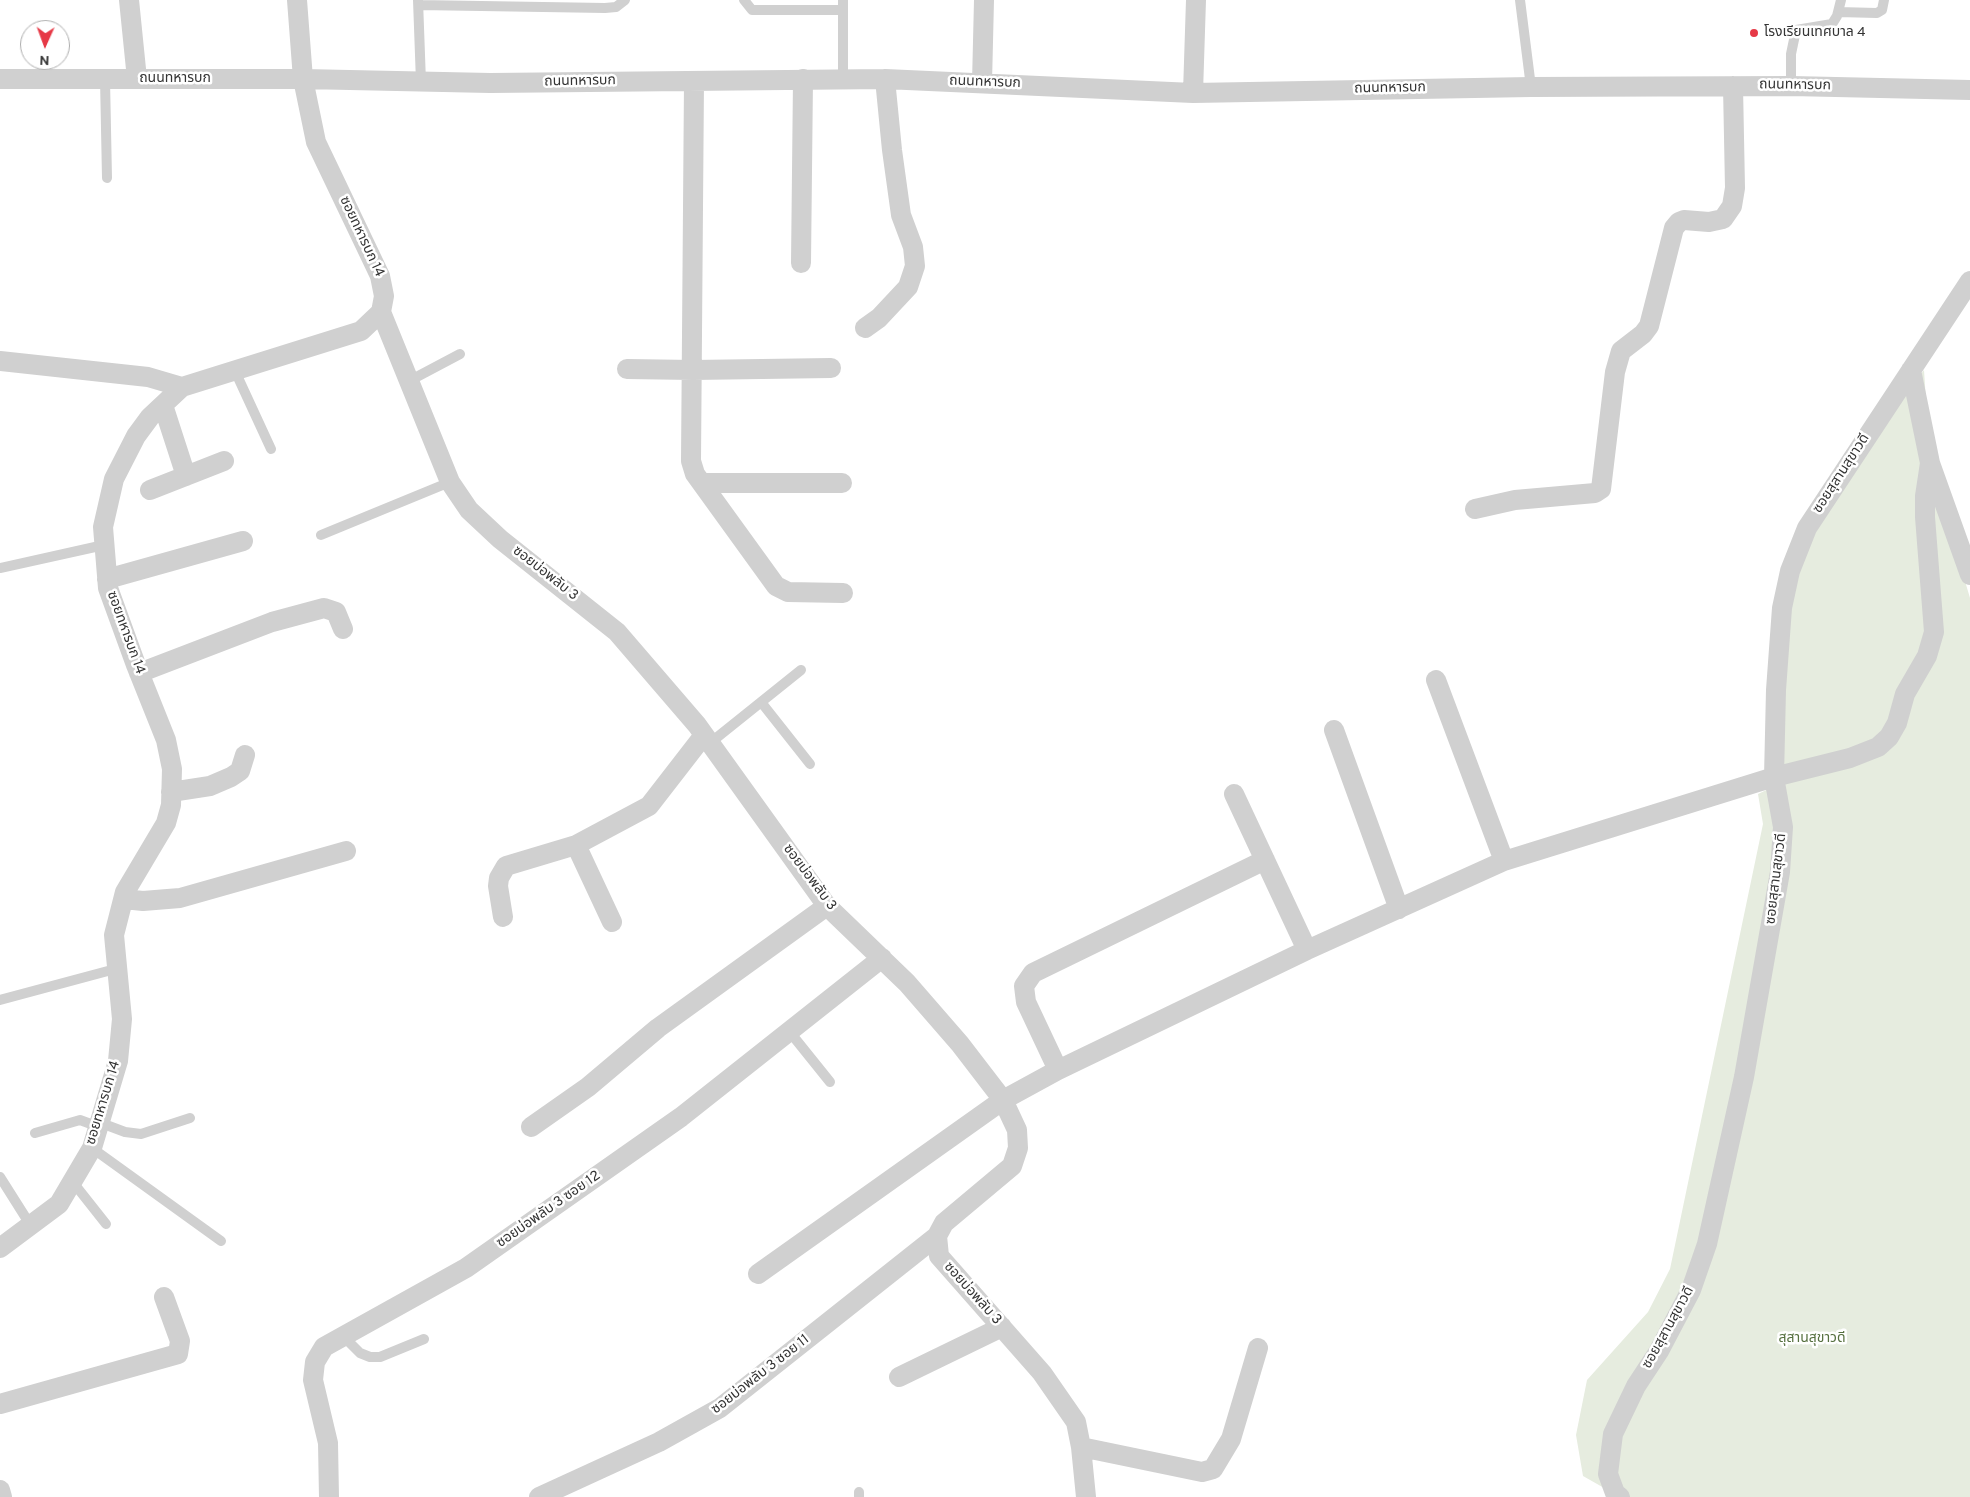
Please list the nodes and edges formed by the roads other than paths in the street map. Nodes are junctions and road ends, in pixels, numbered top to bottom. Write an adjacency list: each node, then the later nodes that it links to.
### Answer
1 (129, 0): 15 (street)
2 (297, 0): 16 (street, ซอยทหารบก 14)
3 (625, 0): 10 (lane)
4 (744, 0): 11 (lane)
5 (984, 0): 22 (street)
6 (1196, 0): 27 (street)
7 (1520, 0): 25 (lane)
8 (1841, 0): 12 (lane)
9 (1884, 0): 12 (lane)
10 (418, 3): 21 (lane)
11 (843, 5): 18 (lane)
12 (1838, 12): 24 (lane)
13 (0, 79): 14 (street, ถนนทหารบก)
14 (104, 79): 15 (street, ถนนทหารบก); 28 (lane)
15 (137, 79): 16 (street, ถนนทหารบก)
16 (303, 79): 21 (street, ถนนทหารบก); 31 (street, ซอยทหารบก 14)
17 (803, 79): 18 (street, ถนนทหารบก); 20 (street, ถนนทหารบก); 29 (street)
18 (843, 79): 19 (street, ถนนทหารบก)
19 (885, 79): 22 (street, ถนนทหารบก); 32 (street)
20 (694, 81): 21 (street, ถนนทหารบก); 37 (street)
21 (421, 82)
22 (982, 82): 27 (street, ถนนทหารบก)
23 (1733, 86): 24 (street, ถนนทหารบก); 25 (street, ถนนทหารบก); 51 (street)
24 (1791, 86): 26 (street, ถนนทหารบก)
25 (1531, 87): 27 (street, ถนนทหารบก)
26 (1970, 90)
27 (1193, 93)
28 (107, 178)
29 (802, 263)
30 (1970, 281): 38 (street, ซอยสุสานสุขาวดี)
31 (381, 312): 39 (street, ซอยทหารบก 14); 40 (street, ซอยบ่อพลับ 3)
32 (865, 328)
33 (460, 354): 40 (lane)
34 (0, 361): 41 (street)
35 (830, 368): 37 (street)
36 (627, 369): 37 (street)
37 (693, 370): 48 (street)
38 (1911, 370): 45 (street); 68 (street, ซอยสุสานสุขาวดี)
39 (235, 371): 41 (street, ซอยทหารบก 14); 43 (lane)
40 (409, 381): 47 (street, ซอยบ่อพลับ 3)
41 (182, 387): 42 (street, ซอยทหารบก 14)
42 (163, 405): 46 (street); 54 (street, ซอยทหารบก 14)
43 (271, 449)
44 (224, 461): 46 (street)
45 (1930, 463): 56 (street); 68 (street)
46 (186, 476): 50 (street)
47 (450, 482): 52 (lane); 65 (street, ซอยบ่อพลับ 3)
48 (702, 483): 49 (street); 58 (street)
49 (842, 483)
50 (150, 490)
51 (1475, 509)
52 (321, 534)
53 (243, 540): 57 (street)
54 (104, 545): 55 (lane); 57 (street, ซอยทหารบก 14)
55 (0, 568)
56 (1970, 575)
57 (107, 578): 61 (street, ซอยทหารบก 14)
58 (843, 593)
59 (343, 629): 61 (street)
60 (801, 670): 63 (lane)
61 (139, 673): 69 (street, ซอยทหารบก 14)
62 (1436, 680): 74 (street)
63 (761, 702): 65 (lane); 67 (lane)
64 (1334, 730): 77 (street)
65 (707, 739): 71 (street); 76 (street, ซอยบ่อพลับ 3)
66 (245, 755): 69 (street)
67 (810, 764)
68 (1774, 777): 74 (street); 114 (street, ซอยสุสานสุขาวดี)
69 (171, 792): 75 (street, ซอยทหารบก 14)
70 (1234, 794): 73 (street)
71 (576, 845): 78 (street); 79 (street)
72 (346, 851): 75 (street)
73 (1265, 860): 80 (street); 85 (street)
74 (1504, 860): 77 (street)
75 (124, 899): 82 (street, ซอยทหารบก 14)
76 (827, 906): 81 (street, ซอยบ่อพลับ 3); 90 (street)
77 (1399, 909): 80 (street)
78 (503, 917)
79 (612, 922)
80 (1307, 950): 85 (street)
81 (882, 958): 84 (street, ซอยบ่อพลับ 3 ซอย 12); 87 (street, ซอยบ่อพลับ 3)
82 (118, 968): 83 (lane); 89 (street, ซอยทหารบก 14)
83 (0, 1000)
84 (789, 1031): 86 (lane); 103 (street, ซอยบ่อพลับ 3 ซอย 12)
85 (1058, 1070): 87 (street)
86 (830, 1082)
87 (1003, 1100): 97 (street, ซอยบ่อพลับ 3); 100 (street)
88 (190, 1118): 89 (lane)
89 (100, 1125): 91 (lane); 92 (street, ซอยทหารบก 14)
90 (531, 1127)
91 (35, 1133)
92 (92, 1148): 94 (street, ซอยทหารบก 14); 98 (lane)
93 (0, 1177): 96 (lane)
94 (72, 1181): 95 (lane); 96 (street, ซอยทหารบก 14)
95 (106, 1224)
96 (31, 1226): 99 (street, ซอยทหารบก 14)
97 (937, 1236): 102 (street, ซอยบ่อพลับ 3); 112 (street, ซอยบ่อพลับ 3 ซอย 11)
98 (221, 1241)
99 (0, 1248)
100 (758, 1274)
101 (164, 1297): 107 (street)
102 (1002, 1327): 106 (street); 108 (street, ซอยบ่อพลับ 3)
103 (344, 1336): 104 (lane); 111 (street, ซอยบ่อพลับ 3 ซอย 12)
104 (424, 1339)
105 (1258, 1348): 108 (street)
106 (900, 1377)
107 (0, 1404)
108 (1082, 1448): 113 (street, ซอยบ่อพลับ 3)
109 (0, 1490): 110 (street)
110 (2, 1497)
111 (329, 1497)
112 (539, 1497)
113 (1086, 1497)
114 (1620, 1497)

